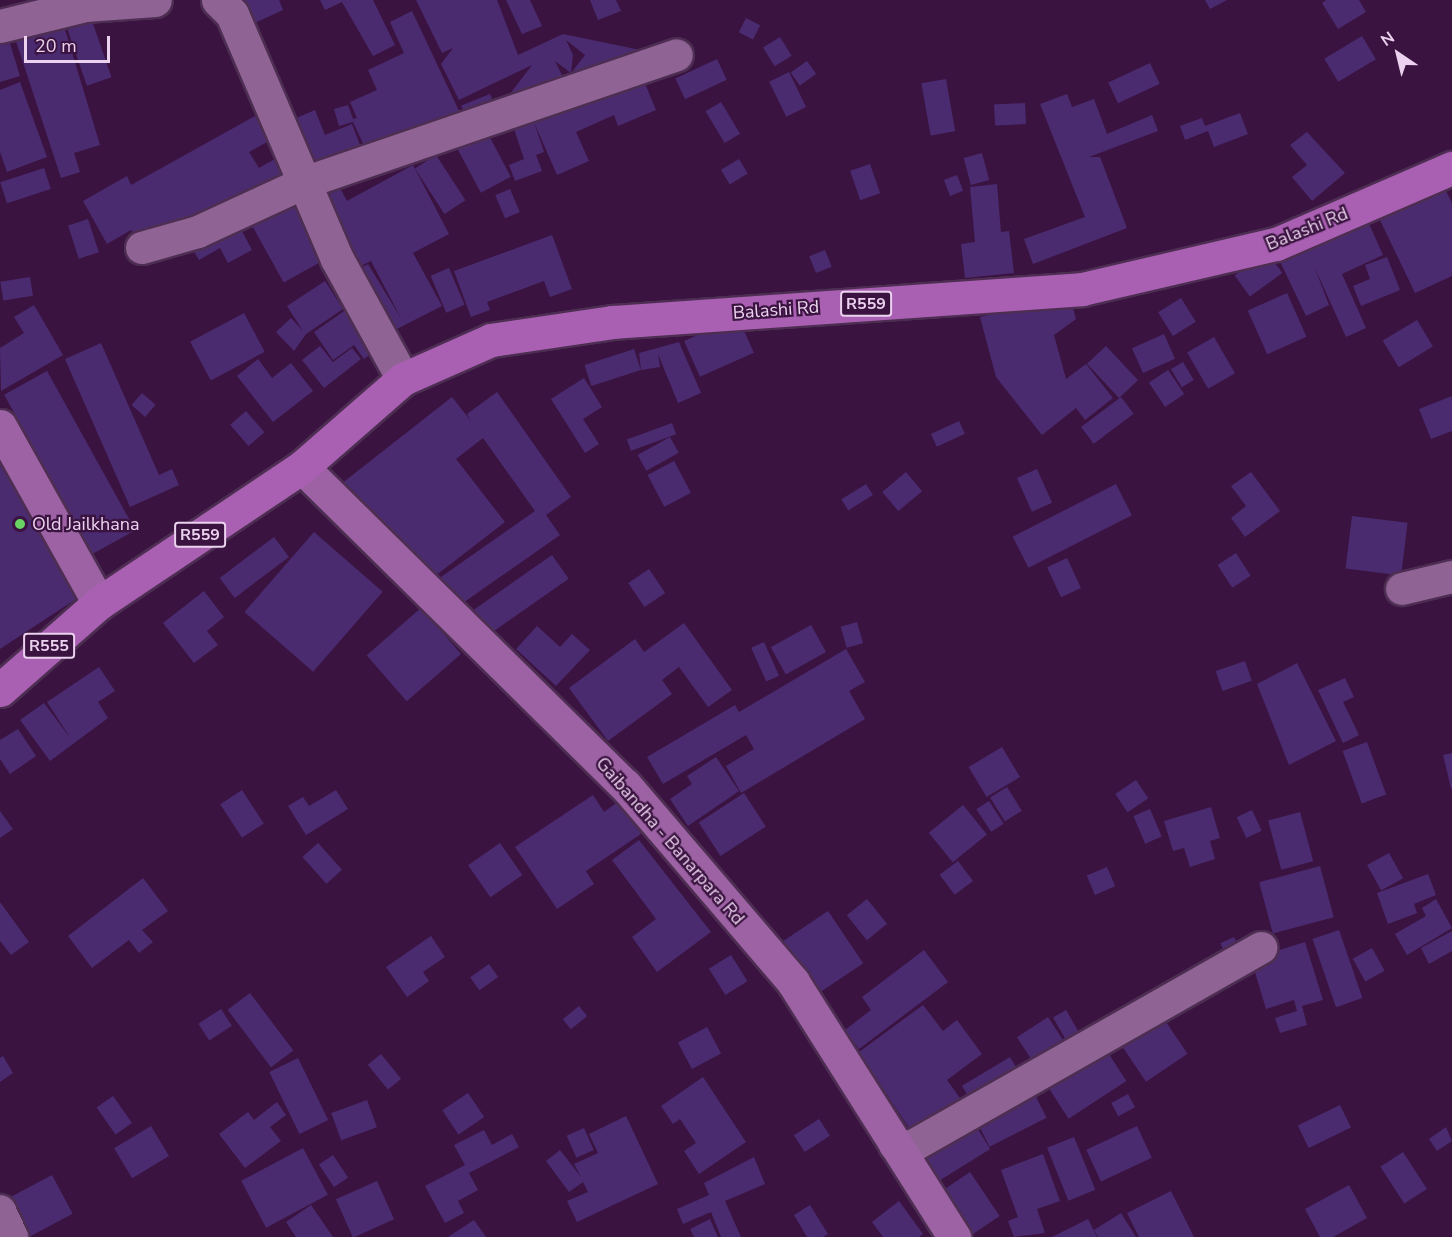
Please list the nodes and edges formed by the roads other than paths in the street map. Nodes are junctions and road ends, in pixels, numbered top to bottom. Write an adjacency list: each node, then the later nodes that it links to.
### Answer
1 (155, 0): 3 (street)
2 (218, 0): 6 (street)
3 (0, 26)
4 (677, 55): 6 (street)
5 (1452, 168): 8 (main road, Balashi Rd / R559)
6 (304, 183): 7 (street); 8 (street)
7 (142, 248)
8 (403, 379): 10 (main road, Balashi Rd / R559)
9 (0, 426): 13 (main road)
10 (302, 467): 13 (main road, R559); 16 (main road, Gaibandha - Banarpara Rd)
11 (1452, 576): 12 (street)
12 (1402, 589)
13 (99, 603): 14 (main road, R555)
14 (0, 690)
15 (1262, 948): 16 (street)
16 (895, 1144): 19 (main road, Gaibandha - Banarpara Rd)
17 (0, 1211): 18 (street)
18 (12, 1237)
19 (954, 1237)

